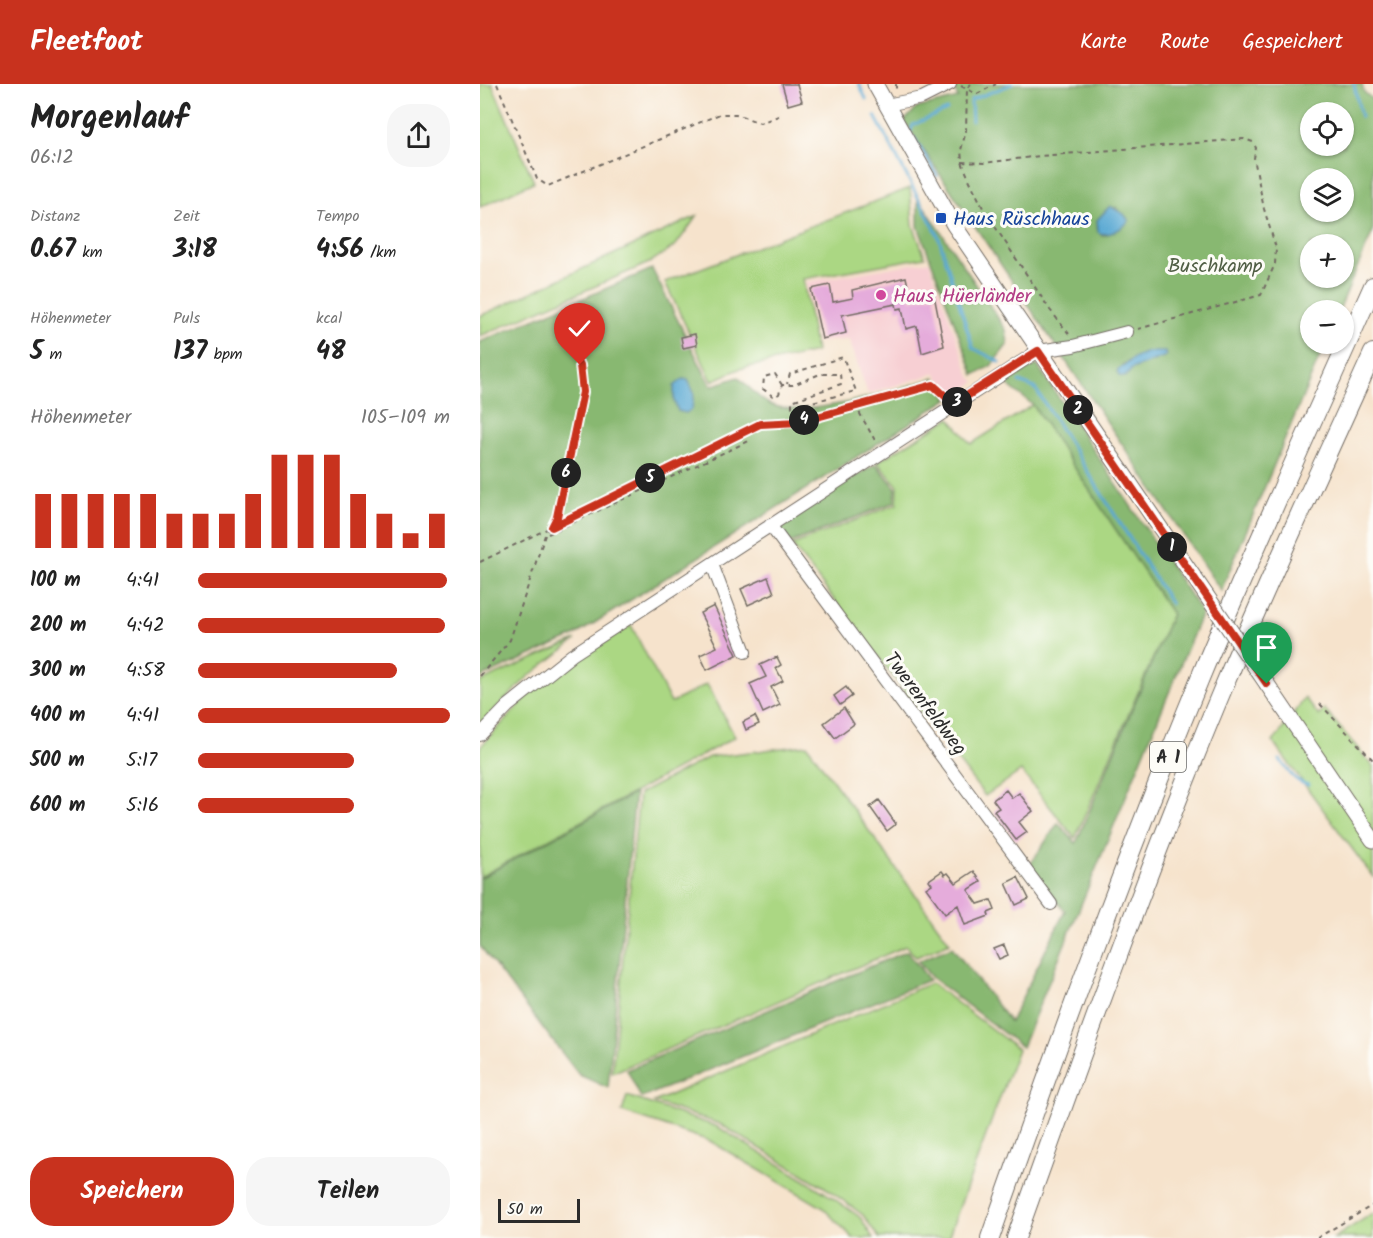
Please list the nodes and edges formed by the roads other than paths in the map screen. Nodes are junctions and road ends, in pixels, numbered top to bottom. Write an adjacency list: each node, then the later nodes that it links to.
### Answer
1 (875, 84): 3 (main road)
2 (950, 84): 3 (street)
3 (886, 105): 6 (main road)
4 (1373, 286): 14 (highway, A 1)
5 (1127, 332): 6 (street)
6 (1038, 351): 8 (street); 12 (main road, bridge)
7 (1373, 353): 15 (highway, A 1)
8 (770, 525): 9 (street); 13 (street, Twerenfeldweg)
9 (712, 564): 10 (street); 11 (street)
10 (745, 652)
11 (480, 735)
12 (1373, 840)
13 (1051, 904)
14 (990, 1238)
15 (1016, 1238)

